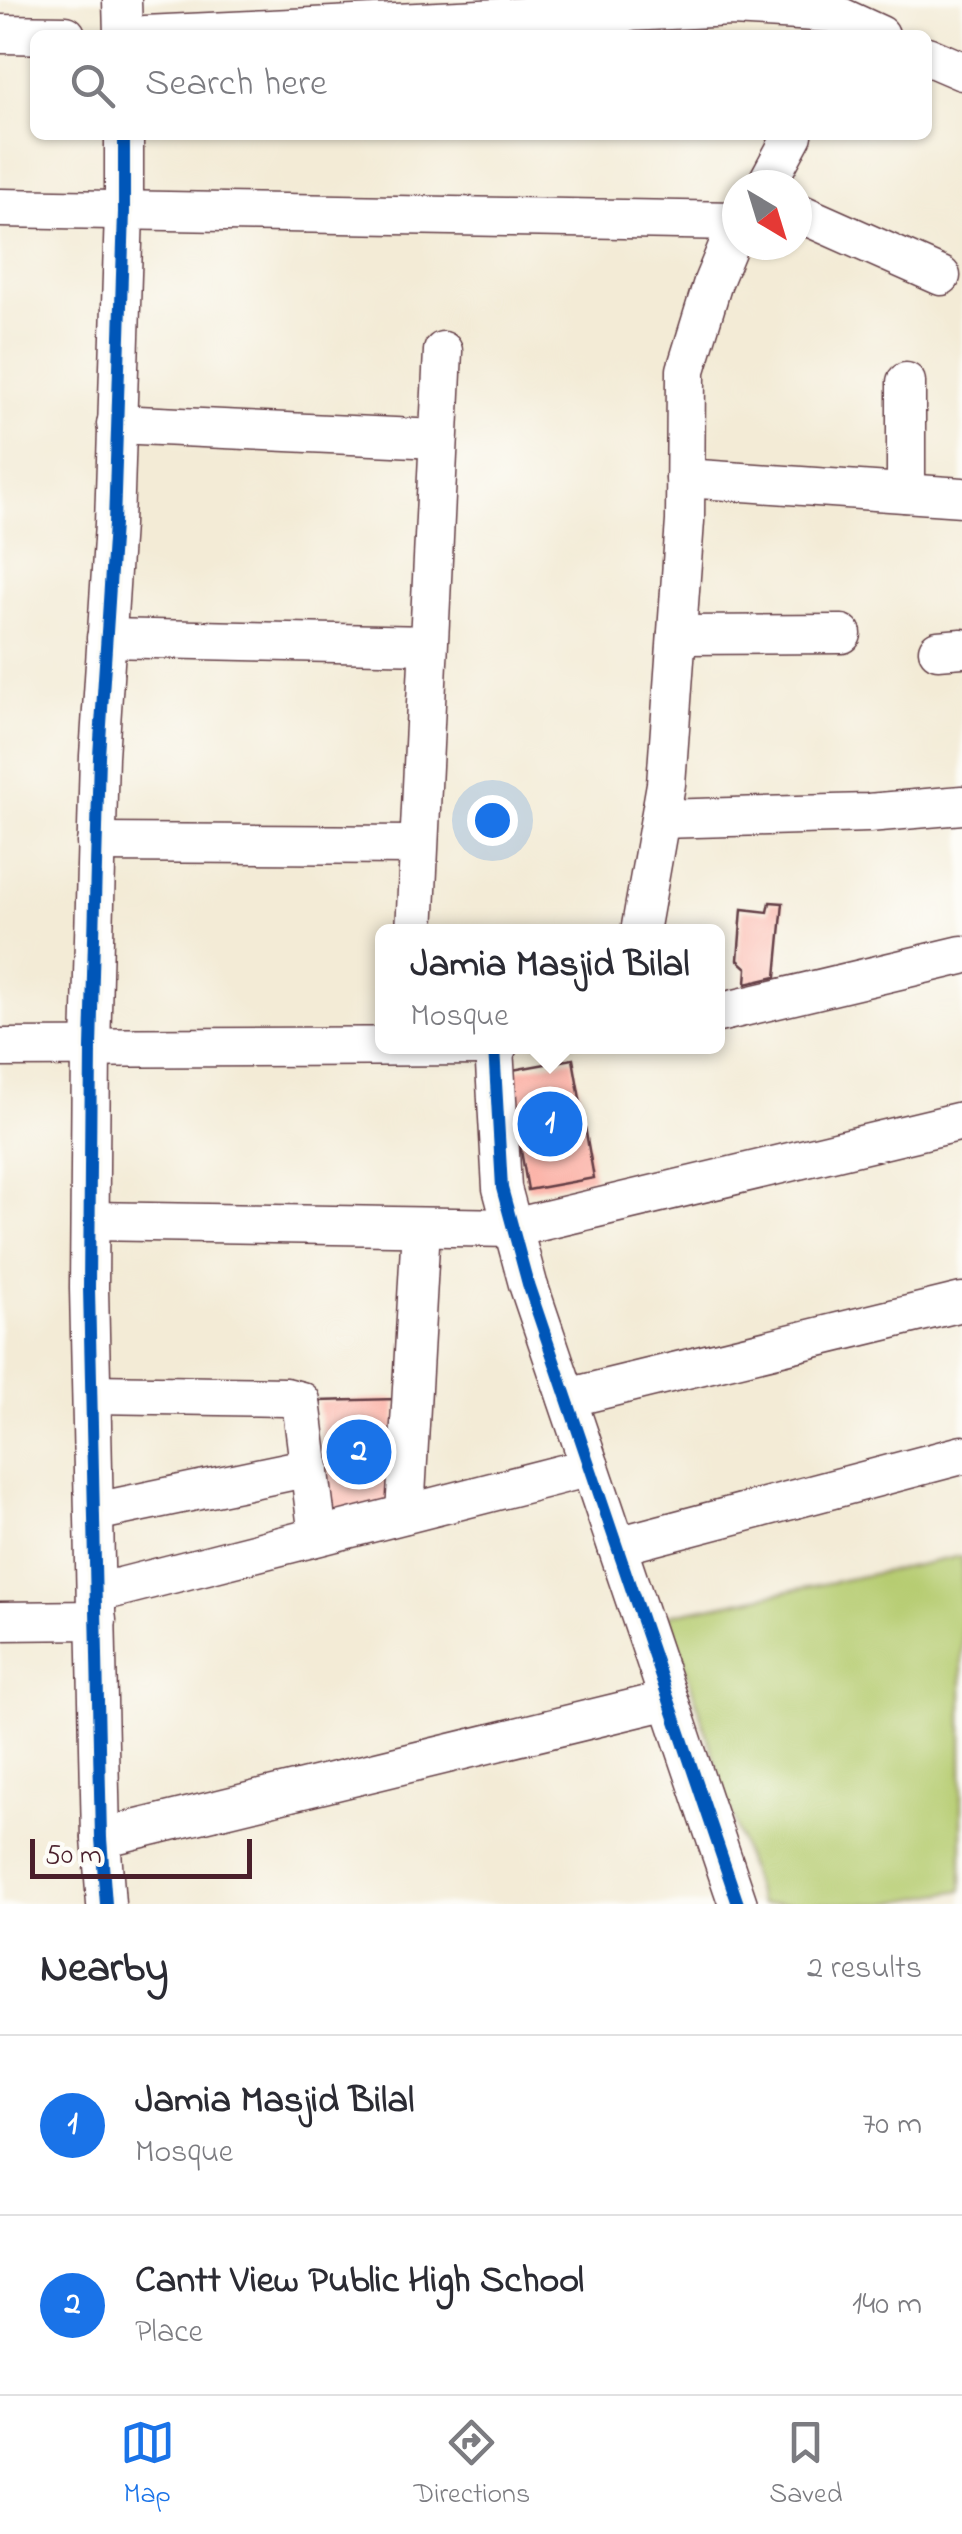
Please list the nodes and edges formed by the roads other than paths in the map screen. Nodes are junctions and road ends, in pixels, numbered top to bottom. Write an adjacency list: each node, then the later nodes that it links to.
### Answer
1 (122, 0): 3 (street)
2 (858, 23): 4 (street)
3 (123, 30)
4 (251, 30)
5 (0, 34): 6 (street)
6 (30, 34)
7 (932, 58): 8 (street)
8 (962, 72)
9 (124, 140): 13 (street)
10 (789, 140): 11 (street)
11 (774, 170)
12 (0, 208): 13 (street)
13 (124, 212): 15 (street); 20 (street)
14 (812, 219): 17 (street)
15 (722, 222)
16 (722, 260): 22 (street)
17 (941, 276)
18 (443, 351): 21 (street)
19 (906, 382): 23 (street)
20 (116, 424): 21 (street); 27 (street)
21 (438, 439): 28 (street)
22 (685, 478): 23 (street); 26 (street)
23 (906, 493): 24 (street)
24 (962, 496)
25 (842, 634): 26 (street)
26 (677, 636): 30 (street)
27 (106, 638): 28 (street); 31 (street)
28 (428, 645): 32 (street)
29 (962, 805): 30 (street)
30 (660, 819): 34 (street)
31 (96, 843): 32 (street); 39 (street)
32 (418, 845): 33 (street)
33 (415, 924)
34 (641, 924)
35 (962, 954): 36 (street)
36 (725, 1011)
37 (375, 1047): 39 (street)
38 (0, 1048): 39 (street)
39 (91, 1048): 42 (street)
40 (496, 1054): 44 (street)
41 (962, 1121): 44 (street)
42 (90, 1221): 43 (street); 46 (street)
43 (421, 1226): 44 (street); 52 (street)
44 (513, 1228): 47 (street)
45 (962, 1302): 47 (street)
46 (92, 1394): 50 (street); 51 (street)
47 (566, 1398): 49 (street)
48 (962, 1455): 54 (street)
49 (590, 1467): 52 (street); 54 (street)
50 (310, 1468): 51 (street); 53 (street)
51 (95, 1512): 55 (street)
52 (405, 1514): 53 (street)
53 (318, 1536): 55 (street)
54 (617, 1546): 57 (street)
55 (97, 1606): 56 (street); 58 (street)
56 (0, 1622)
57 (670, 1700): 58 (street); 60 (street)
58 (100, 1838): 59 (street)
59 (106, 1904)
60 (738, 1904)

